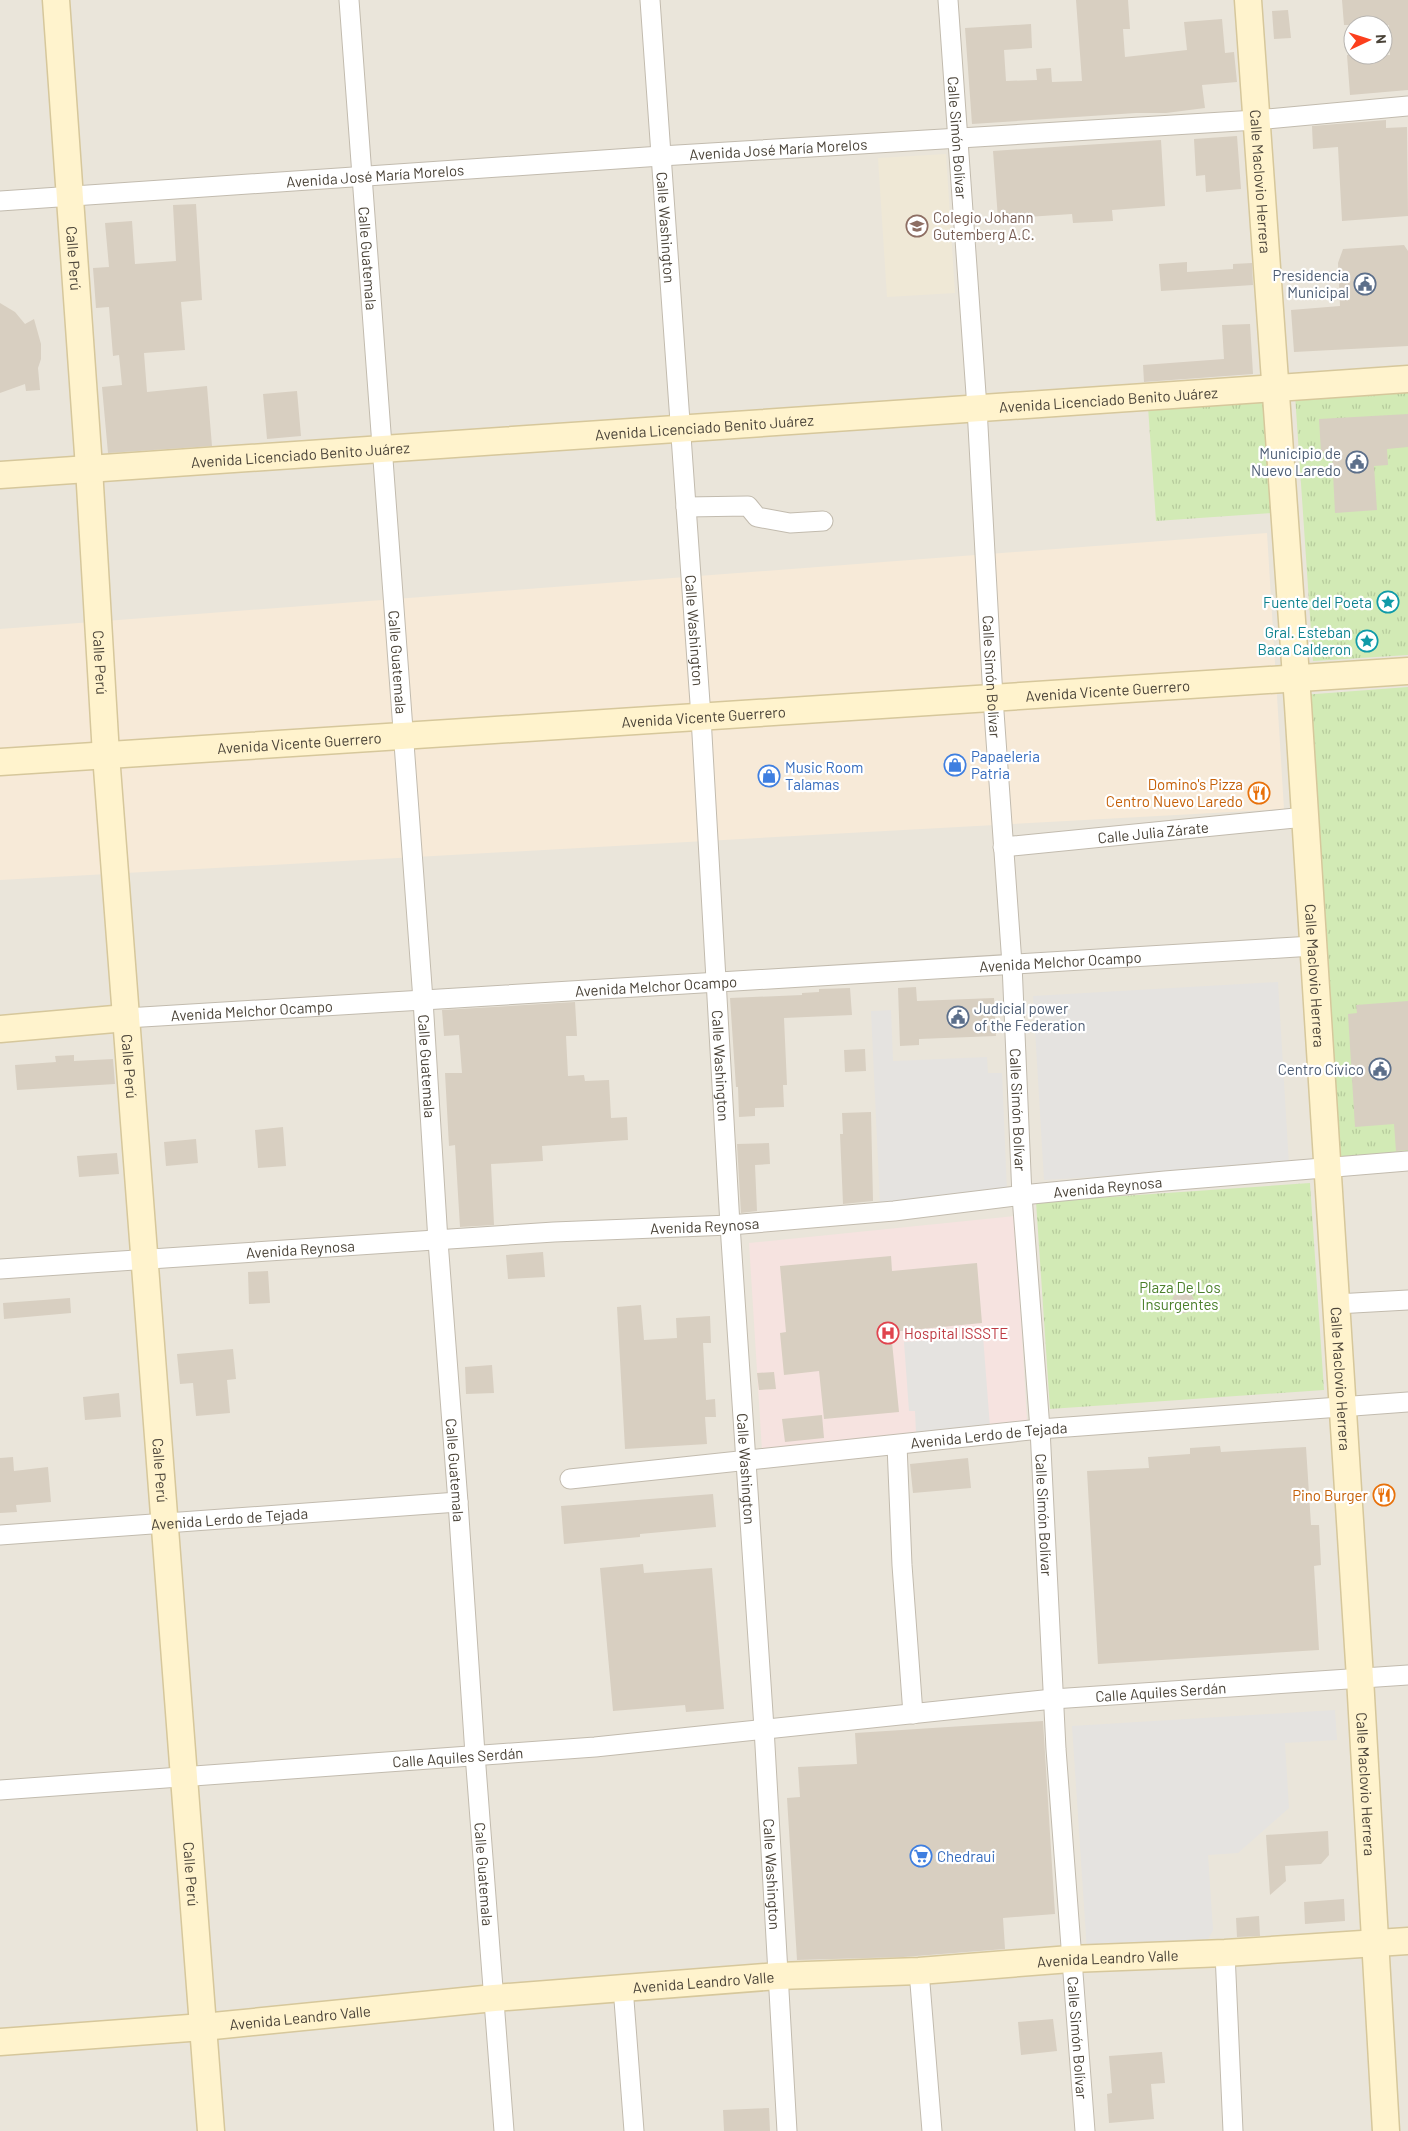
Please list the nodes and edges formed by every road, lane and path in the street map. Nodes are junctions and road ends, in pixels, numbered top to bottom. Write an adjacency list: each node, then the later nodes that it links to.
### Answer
1 (56, 0): 11 (main road, Calle Perú)
2 (349, 0): 10 (street, Calle Guatemala)
3 (650, 0): 9 (street, Calle Washington)
4 (948, 0): 8 (street, Calle Simón Bolívar)
5 (1248, 0): 7 (main road, Calle Maclovio Herrera)
6 (1408, 106): 7 (street, Avenida José María Morelos)
7 (1256, 120): 8 (street, Avenida José María Morelos); 14 (main road, Calle Maclovio Herrera)
8 (957, 139): 9 (street, Avenida José María Morelos); 15 (street, Calle Simón Bolívar)
9 (661, 156): 10 (street, Avenida José María Morelos); 16 (street, Calle Washington)
10 (361, 175): 11 (street, Avenida José María Morelos); 17 (street, Calle Guatemala)
11 (69, 195): 12 (street, Avenida José María Morelos); 18 (main road, Calle Perú)
12 (0, 200)
13 (1408, 379): 14 (main road, Avenida Licenciado Benito Juárez)
14 (1276, 388): 15 (main road, Avenida Licenciado Benito Juárez); 23 (main road, Calle Maclovio Herrera)
15 (978, 408): 16 (main road, Avenida Licenciado Benito Juárez); 24 (street, Calle Simón Bolívar)
16 (681, 429): 17 (main road, Avenida Licenciado Benito Juárez); 20 (street, Calle Washington)
17 (383, 449): 18 (main road, Avenida Licenciado Benito Juárez); 26 (street, Calle Guatemala)
18 (89, 468): 19 (main road, Avenida Licenciado Benito Juárez); 27 (main road, Calle Perú)
19 (0, 475)
20 (686, 506): 21 (street); 25 (street, Calle Washington)
21 (822, 521)
22 (1408, 671): 23 (main road, Avenida Vicente Guerrero)
23 (1296, 679): 24 (main road, Avenida Vicente Guerrero); 29 (main road, Calle Maclovio Herrera)
24 (992, 698): 25 (main road, Avenida Vicente Guerrero); 30 (street, Calle Simón Bolívar)
25 (701, 717): 26 (main road, Avenida Vicente Guerrero); 33 (street, Calle Washington)
26 (404, 736): 27 (main road, Avenida Vicente Guerrero); 34 (street, Calle Guatemala)
27 (106, 755): 28 (main road, Avenida Vicente Guerrero); 35 (main road, Calle Perú)
28 (0, 762)
29 (1304, 817): 30 (street, Calle Julia Zárate); 31 (main road, Calle Maclovio Herrera)
30 (1003, 847): 32 (street, Calle Simón Bolívar)
31 (1313, 946): 32 (street, Avenida Melchor Ocampo); 38 (main road, Calle Maclovio Herrera)
32 (1012, 964): 33 (street, Avenida Melchor Ocampo); 39 (street, Calle Simón Bolívar)
33 (716, 982): 34 (street, Avenida Melchor Ocampo); 40 (street, Calle Washington)
34 (423, 1000): 35 (street, Avenida Melchor Ocampo); 41 (street, Calle Guatemala)
35 (126, 1018): 36 (main road, Avenida Melchor Ocampo); 42 (main road, Calle Perú)
36 (0, 1029)
37 (1408, 1161): 38 (street, Avenida Reynosa)
38 (1327, 1167): 39 (street, Avenida Reynosa); 45 (main road, Calle Maclovio Herrera)
39 (1022, 1196): 40 (street, Avenida Reynosa); 48 (street, Calle Simón Bolívar)
40 (730, 1225): 41 (street, Avenida Reynosa); 50 (street, Calle Washington)
41 (438, 1241): 42 (street, Avenida Reynosa); 52 (street, Calle Guatemala)
42 (144, 1258): 43 (street, Avenida Reynosa); 53 (main road, Calle Perú)
43 (0, 1269)
44 (1408, 1300): 45 (street)
45 (1336, 1304): 47 (main road, Calle Maclovio Herrera)
46 (1408, 1402): 47 (street, Avenida Lerdo de Tejada)
47 (1342, 1406): 48 (street, Avenida Lerdo de Tejada); 56 (main road, Calle Maclovio Herrera)
48 (1040, 1429): 49 (street, Avenida Lerdo de Tejada); 57 (street, Calle Simón Bolívar)
49 (897, 1445): 50 (street, Avenida Lerdo de Tejada); 58 (street)
50 (746, 1460): 51 (street, Avenida Lerdo de Tejada); 59 (street, Calle Washington)
51 (570, 1479)
52 (458, 1502): 53 (street, Avenida Lerdo de Tejada); 60 (street, Calle Guatemala)
53 (165, 1523): 54 (street, Avenida Lerdo de Tejada); 61 (main road, Calle Perú)
54 (0, 1536)
55 (1408, 1676): 56 (street, Calle Aquiles Serdán)
56 (1360, 1678): 57 (street, Calle Aquiles Serdán); 64 (main road, Calle Maclovio Herrera)
57 (1054, 1699): 58 (street, Calle Aquiles Serdán); 66 (street, Calle Simón Bolívar)
58 (913, 1714): 59 (street, Calle Aquiles Serdán)
59 (764, 1728): 60 (street, Calle Aquiles Serdán); 68 (street, Calle Washington)
60 (475, 1754): 61 (street, Calle Aquiles Serdán); 70 (street, Calle Guatemala)
61 (184, 1776): 62 (street, Calle Aquiles Serdán); 71 (main road, Calle Perú)
62 (0, 1790)
63 (1408, 1941): 64 (main road, Avenida Leandro Valle)
64 (1375, 1943): 65 (main road, Avenida Leandro Valle); 80 (main road, Calle Maclovio Herrera)
65 (1225, 1953): 66 (main road, Avenida Leandro Valle); 79 (street)
66 (1070, 1959): 67 (main road, Avenida Leandro Valle); 78 (street, Calle Simón Bolívar)
67 (919, 1971): 68 (main road, Avenida Leandro Valle); 77 (street)
68 (778, 1976): 69 (main road, Avenida Leandro Valle); 76 (street, Calle Washington)
69 (623, 1987): 70 (main road, Avenida Leandro Valle); 75 (street)
70 (494, 1998): 71 (main road, Avenida Leandro Valle); 74 (street, Calle Guatemala)
71 (203, 2027): 72 (main road, Avenida Leandro Valle); 73 (main road, Calle Perú)
72 (0, 2042)
73 (211, 2131)
74 (504, 2131)
75 (634, 2131)
76 (787, 2131)
77 (932, 2131)
78 (1084, 2131)
79 (1233, 2131)
80 (1386, 2131)

